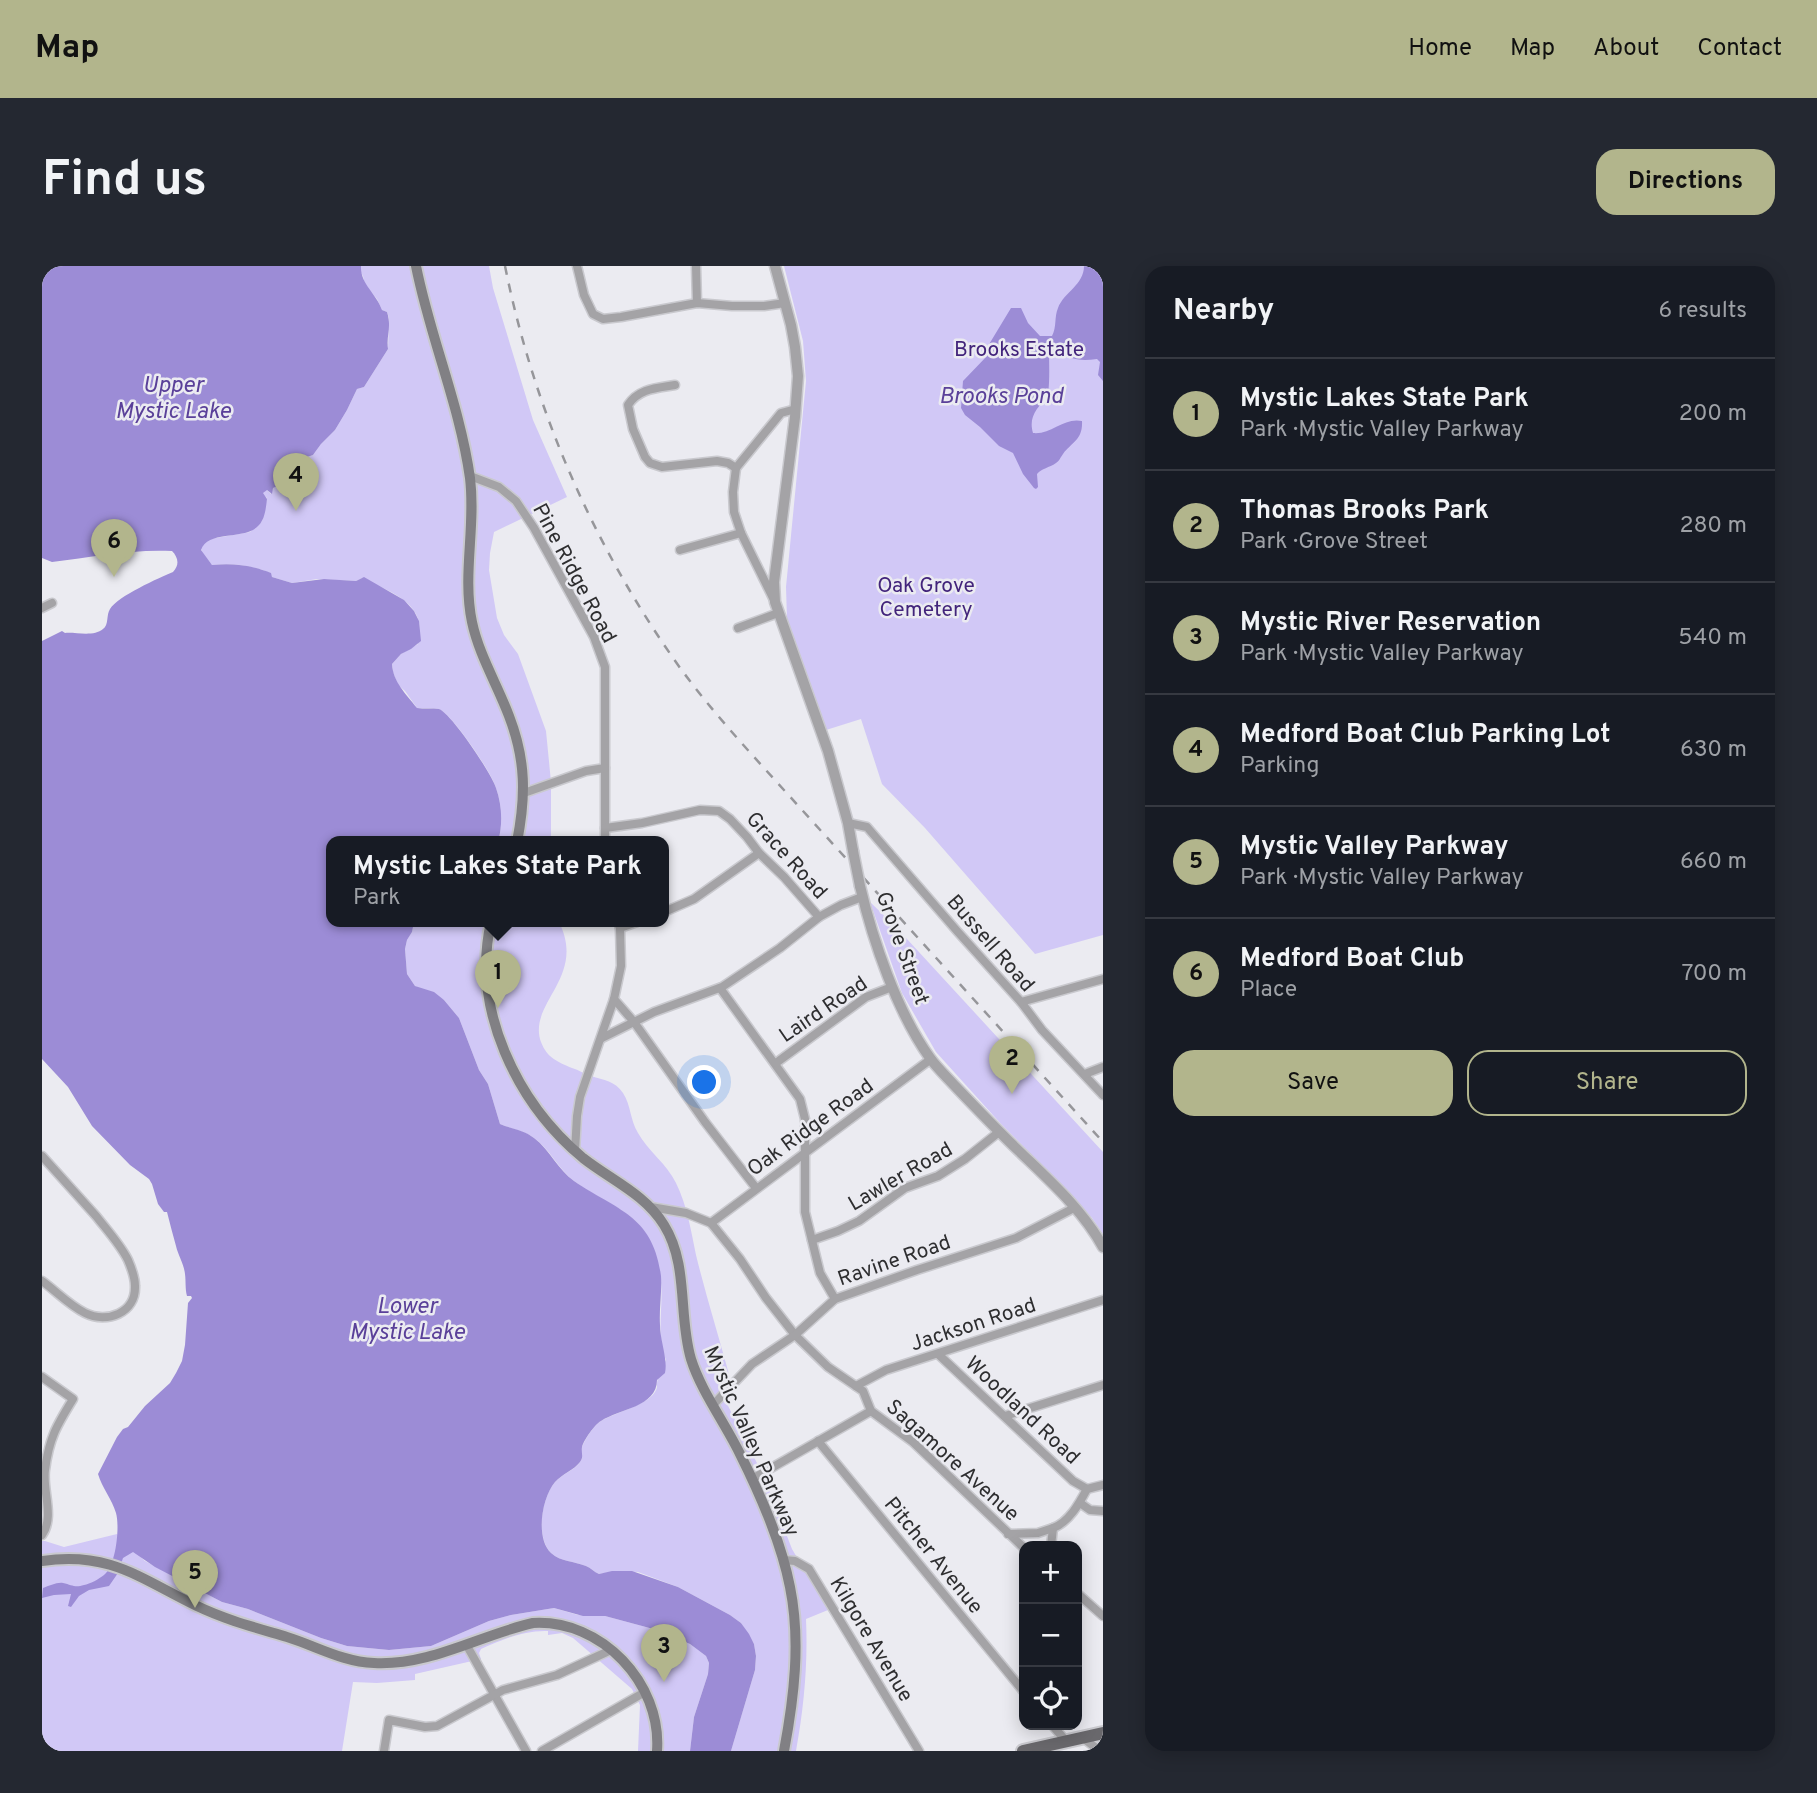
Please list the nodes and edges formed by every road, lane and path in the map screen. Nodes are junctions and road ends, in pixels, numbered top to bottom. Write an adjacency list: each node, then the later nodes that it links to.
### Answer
1 (416, 266): 10 (main road)
2 (577, 266): 5 (street)
3 (696, 266): 5 (street)
4 (775, 266): 6 (street, Grove Street)
5 (697, 303): 6 (street)
6 (785, 303): 8 (street, Grove Street)
7 (675, 385): 9 (street)
8 (796, 409): 9 (street); 15 (street, Grove Street)
9 (736, 468): 11 (street, Grove Street)
10 (470, 476): 17 (street, Pine Ridge Road); 18 (main road)
11 (741, 533): 12 (street); 15 (street, Grove Street)
12 (680, 550)
13 (52, 603): 14 (street)
14 (42, 608)
15 (777, 608): 16 (street); 19 (street, Grove Street)
16 (738, 628)
17 (605, 768): 18 (street); 20 (street, Pine Ridge Road)
18 (524, 793): 21 (main road)
19 (848, 823): 24 (street, Grove Street, bridge); 33 (street, Bussell Road)
20 (605, 828): 22 (street, Pine Ridge Road); 23 (street, Grace Road)
21 (518, 836)
22 (605, 836)
23 (759, 853): 25 (street); 26 (street, Grace Road)
24 (862, 897): 26 (street); 30 (street, Grove Street)
25 (669, 910)
26 (819, 917): 31 (street)
27 (490, 927): 42 (main road, Mystic Valley Parkway)
28 (619, 927): 32 (street)
29 (1103, 979): 33 (street)
30 (892, 987): 36 (street, Grove Street); 37 (street, Laird Road)
31 (720, 988): 34 (street); 37 (street)
32 (614, 999): 34 (street); 35 (street)
33 (1021, 1002): 39 (street, Bussell Road)
34 (634, 1022): 35 (street); 45 (street)
35 (602, 1038): 42 (street)
36 (931, 1059): 41 (street, Grove Street); 43 (street, Oak Ridge Road)
37 (776, 1063): 43 (street)
38 (1103, 1067): 39 (street)
39 (1085, 1074): 40 (street, Bussell Road)
40 (1103, 1095)
41 (999, 1132): 47 (street, Grove Street); 49 (street, Lawler Road)
42 (575, 1151): 46 (main road, Mystic Valley Parkway)
43 (806, 1152): 45 (street, Oak Ridge Road); 49 (street)
44 (42, 1156): 51 (street)
45 (756, 1188): 48 (street, Oak Ridge Road)
46 (651, 1207): 48 (street); 59 (main road, Mystic Valley Parkway)
47 (1074, 1208): 50 (street, Grove Street); 52 (street, Ravine Road)
48 (711, 1223): 54 (street, Sagamore Avenue)
49 (812, 1240): 52 (street)
50 (1103, 1247)
51 (42, 1281)
52 (835, 1299): 54 (street, Ravine Road)
53 (1103, 1300): 55 (street, Jackson Road)
54 (795, 1335): 58 (street, Sagamore Avenue); 59 (street, Ravine Road)
55 (938, 1354): 58 (street, Jackson Road); 61 (street, Woodland Road)
56 (42, 1377): 63 (street)
57 (1103, 1385): 61 (street)
58 (856, 1386): 60 (street, Sagamore Avenue)
59 (713, 1405): 64 (main road, Mystic Valley Parkway)
60 (871, 1411): 62 (street); 70 (street, Sagamore Avenue)
61 (1005, 1416): 66 (street, Woodland Road)
62 (818, 1441): 64 (street); 80 (street, Pitcher Avenue)
63 (44, 1467): 71 (street)
64 (752, 1479): 74 (main road, Mystic Valley Parkway)
65 (1103, 1485): 66 (street)
66 (1087, 1489): 67 (street)
67 (1080, 1503): 68 (street); 69 (street)
68 (1103, 1511)
69 (1053, 1528): 70 (street); 72 (street)
70 (1007, 1534): 73 (street, Sagamore Avenue)
71 (42, 1535)
72 (1052, 1541)
73 (1019, 1544)
74 (784, 1560): 91 (main road, Mystic Valley Parkway); 92 (street, Kilgore Avenue)
75 (42, 1561): 78 (main road)
76 (1082, 1597): 77 (street)
77 (1103, 1616)
78 (466, 1644): 79 (main road); 82 (street)
79 (611, 1650): 81 (main road); 82 (street)
80 (1019, 1686)
81 (645, 1692): 89 (street); 90 (main road)
82 (494, 1694): 87 (street); 88 (street)
83 (1056, 1730): 86 (street)
84 (1103, 1733): 85 (main road)
85 (1083, 1738): 86 (main road); 94 (street)
86 (1066, 1741): 93 (main road)
87 (384, 1751)
88 (526, 1751)
89 (542, 1751)
90 (657, 1751)
91 (784, 1751)
92 (919, 1751)
93 (1023, 1751)
94 (1100, 1751)

